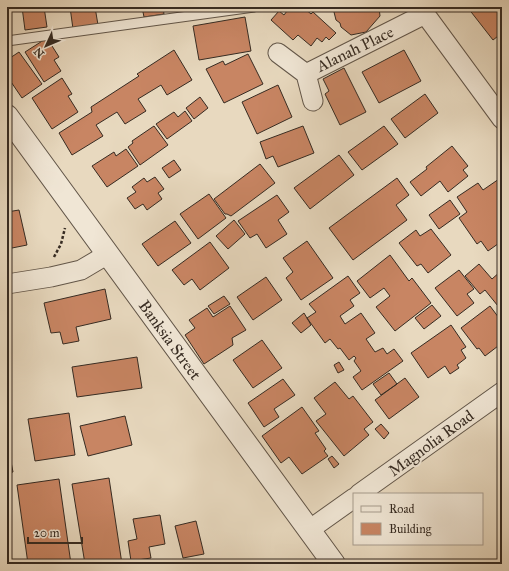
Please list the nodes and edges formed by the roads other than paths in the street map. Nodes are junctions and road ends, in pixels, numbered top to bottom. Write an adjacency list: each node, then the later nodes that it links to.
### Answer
1 (254, 7): 3 (lane)
2 (423, 10): 5 (street, Alanah Place); 8 (street)
3 (7, 42)
4 (278, 53): 5 (street, Alanah Place)
5 (306, 74): 6 (street, Alanah Place)
6 (313, 101)
7 (7, 116): 9 (street, Banksia Street)
8 (502, 119)
9 (108, 254): 10 (street); 14 (street, Banksia Street)
10 (7, 284)
11 (502, 392): 12 (street, Magnolia Road)
12 (360, 493)
13 (353, 499): 14 (street)
14 (309, 530): 15 (street, Banksia Street)
15 (334, 564)

